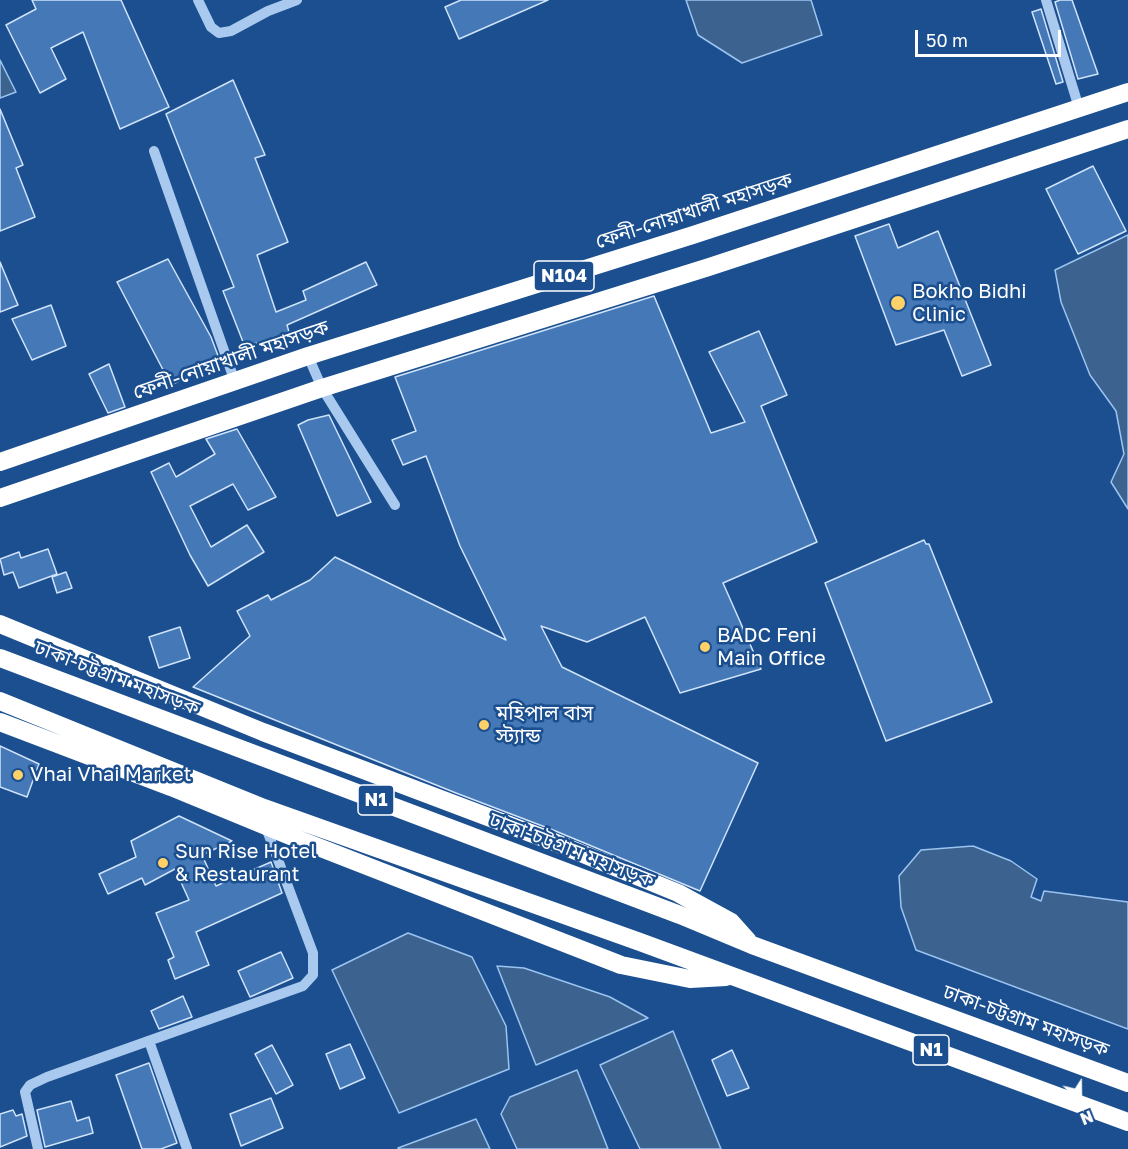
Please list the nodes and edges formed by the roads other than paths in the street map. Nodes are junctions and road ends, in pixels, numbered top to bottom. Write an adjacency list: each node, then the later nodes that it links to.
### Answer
1 (198, 0): 2 (street)
2 (297, 0)
3 (1046, 0): 5 (street)
4 (1128, 92): 5 (highway, ফেনী-নোয়াখালী মহাসড়ক / N104)
5 (1079, 108): 8 (highway, ফেনী-নোয়াখালী মহাসড়ক / N104)
6 (1128, 129): 10 (highway, N104)
7 (154, 151): 9 (street)
8 (308, 357): 9 (highway, ফেনী-নোয়াখালী মহাসড়ক / N104); 10 (street)
9 (235, 382): 11 (highway, ফেনী-নোয়াখালী মহাসড়ক / N104)
10 (322, 388): 12 (highway, N104); 13 (street)
11 (0, 462)
12 (0, 498)
13 (395, 505)
14 (0, 624): 19 (highway)
15 (0, 657): 19 (highway, ঢাকা-চট্টগ্রাম মহাসড়ক / N1)
16 (0, 701): 20 (highway, N1)
17 (0, 722): 18 (highway)
18 (265, 825): 20 (highway); 21 (street)
19 (752, 945): 22 (highway, ঢাকা-চট্টগ্রাম মহাসড়ক / N1)
20 (733, 977): 23 (highway, N1)
21 (149, 1041): 24 (street); 25 (street)
22 (1128, 1083)
23 (1128, 1122)
24 (38, 1149)
25 (187, 1149)

